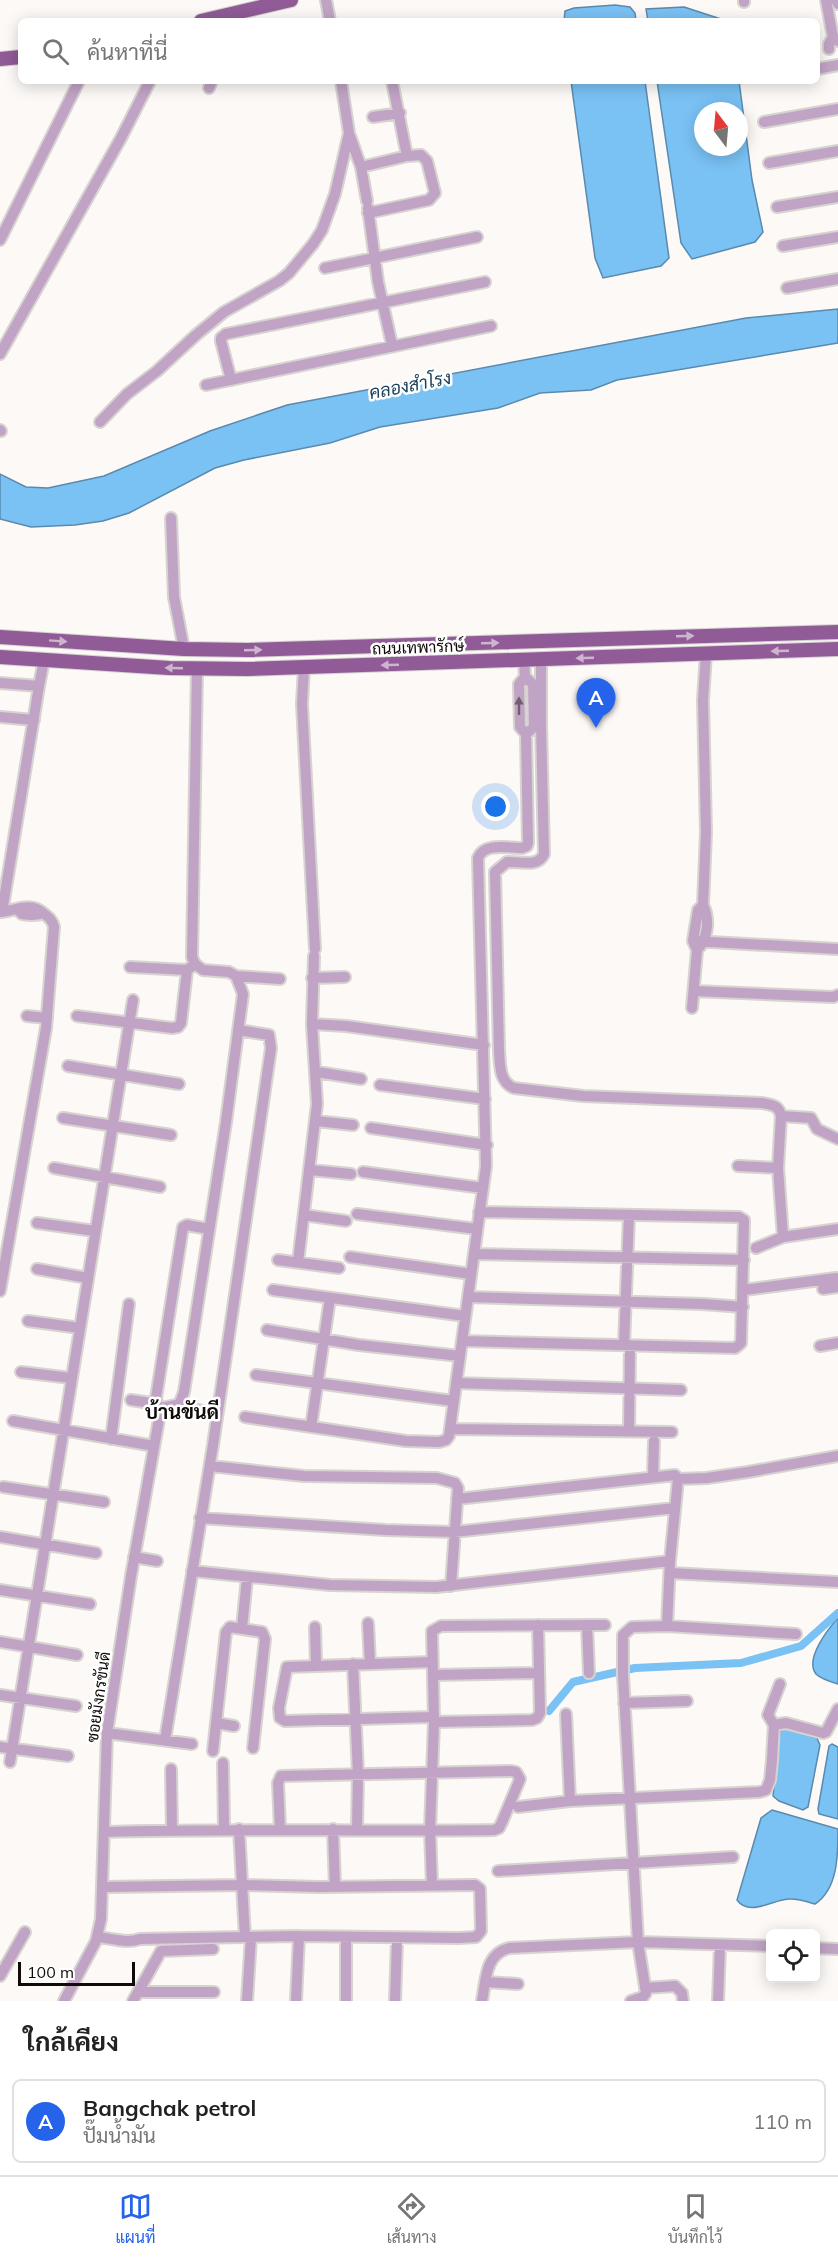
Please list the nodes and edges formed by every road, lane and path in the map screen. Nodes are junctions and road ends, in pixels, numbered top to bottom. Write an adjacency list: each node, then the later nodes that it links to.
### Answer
1 (291, 0): 6 (main road)
2 (326, 0): 7 (street)
3 (826, 0): 8 (street)
4 (836, 0): 5 (street)
5 (838, 4)
6 (234, 17)
7 (329, 18)
8 (836, 39): 11 (street)
9 (18, 57): 10 (main road)
10 (0, 59)
11 (834, 62): 12 (street)
12 (820, 68)
13 (78, 84): 31 (street)
14 (148, 84): 41 (street)
15 (341, 84): 21 (street)
16 (393, 84): 18 (street)
17 (838, 110): 20 (street)
18 (400, 113): 19 (street); 23 (street)
19 (373, 117)
20 (764, 122)
21 (349, 133): 25 (street); 44 (street)
22 (838, 151): 24 (street)
23 (407, 156): 25 (street); 27 (street)
24 (769, 163)
25 (361, 166): 27 (street)
26 (838, 196): 28 (street)
27 (367, 207): 33 (street)
28 (777, 207)
29 (477, 237): 33 (street)
30 (838, 237): 32 (street)
31 (0, 240)
32 (783, 246)
33 (375, 258): 34 (street); 38 (street)
34 (325, 268)
35 (838, 279): 37 (street)
36 (485, 282): 38 (street)
37 (787, 288)
38 (383, 302): 40 (street); 42 (street)
39 (491, 326): 40 (street)
40 (392, 345): 42 (street)
41 (0, 354)
42 (231, 380): 43 (street)
43 (206, 385)
44 (100, 422)
45 (171, 518): 49 (street)
46 (838, 632): 48 (main road, ถนนเทพารักษ์, one-way to 46)
47 (0, 638): 49 (main road, ถนนเทพารักษ์, one-way to 49)
48 (429, 645): 49 (main road, ถนนเทพารักษ์, one-way to 48); 56 (main road)
49 (184, 649)
50 (838, 649): 51 (main road, ถนนเทพารักษ์, one-way to 51)
51 (706, 653): 55 (main road, ถนนเทพารักษ์, one-way to 55); 64 (street)
52 (0, 657): 53 (main road, ถนนเทพารักษ์)
53 (44, 660): 58 (main road, ถนนเทพารักษ์, one-way to 53); 60 (street)
54 (524, 660): 55 (main road, ถนนเทพารักษ์); 56 (main road, ถนนเทพารักษ์); 82 (street)
55 (542, 660): 90 (street)
56 (430, 664): 57 (main road, ถนนเทพารักษ์, one-way to 57)
57 (304, 667): 58 (main road, ถนนเทพารักษ์); 69 (street)
58 (197, 669): 66 (street)
59 (0, 683): 60 (street)
60 (39, 686): 62 (street)
61 (0, 717): 62 (street)
62 (34, 720): 63 (street)
63 (1, 912): 78 (street)
64 (698, 945): 65 (street); 72 (street)
65 (838, 949)
66 (191, 967): 67 (street); 68 (street); 79 (street)
67 (130, 968)
68 (237, 976): 71 (street); 81 (street)
69 (312, 978): 70 (street); 80 (street)
70 (345, 978)
71 (280, 979)
72 (694, 991): 73 (street); 75 (street)
73 (838, 995)
74 (133, 1000): 79 (street)
75 (692, 1008)
76 (27, 1016): 78 (street)
77 (77, 1016): 79 (street)
78 (47, 1018): 134 (street)
79 (130, 1024): 85 (street)
80 (312, 1024): 82 (street); 84 (street)
81 (238, 1030): 114 (street); 161 (street)
82 (484, 1045): 89 (street)
83 (68, 1066): 85 (street)
84 (316, 1072): 86 (street); 92 (street)
85 (121, 1076): 87 (street); 94 (street)
86 (361, 1079)
87 (179, 1084)
88 (380, 1085): 89 (street)
89 (485, 1099): 98 (street)
90 (781, 1116): 97 (street); 101 (street)
91 (63, 1118): 94 (street)
92 (316, 1121): 93 (street); 102 (street)
93 (353, 1125)
94 (112, 1126): 96 (street); 105 (street)
95 (371, 1128): 98 (street)
96 (171, 1136)
97 (838, 1139)
98 (487, 1145): 107 (street)
99 (738, 1166): 101 (street)
100 (54, 1168): 105 (street)
101 (778, 1168): 118 (street)
102 (310, 1170): 104 (street); 110 (street)
103 (363, 1172): 107 (street)
104 (351, 1174)
105 (105, 1177): 106 (street); 117 (street)
106 (160, 1186)
107 (483, 1188): 108 (street)
108 (479, 1212): 111 (street); 115 (street)
109 (357, 1214): 115 (street)
110 (304, 1215): 112 (street); 125 (street)
111 (628, 1215): 122 (street); 124 (street)
112 (346, 1221)
113 (37, 1223): 117 (street)
114 (209, 1229): 159 (street); 160 (street, ซอยมังกรขันดี)
115 (477, 1229): 120 (street)
116 (838, 1229): 118 (street)
117 (95, 1231): 129 (street)
118 (783, 1237): 119 (street)
119 (756, 1248)
120 (474, 1254): 122 (street); 128 (street)
121 (350, 1257): 128 (street)
122 (627, 1258): 124 (street); 137 (street)
123 (278, 1260): 125 (street)
124 (744, 1260): 133 (street)
125 (298, 1262): 126 (street)
126 (339, 1268)
127 (37, 1269): 129 (street)
128 (471, 1274): 135 (street)
129 (88, 1278): 142 (street)
130 (837, 1283): 131 (street); 133 (street)
131 (823, 1289)
132 (273, 1290): 136 (street)
133 (744, 1290): 139 (street)
134 (0, 1291)
135 (468, 1297): 137 (street); 140 (street)
136 (330, 1298): 140 (street); 144 (street)
137 (626, 1302): 139 (street); 147 (street)
138 (129, 1304): 169 (street)
139 (743, 1307): 147 (street)
140 (465, 1316): 145 (street)
141 (28, 1321): 142 (street)
142 (80, 1328): 152 (street)
143 (267, 1330): 144 (street)
144 (324, 1339): 149 (street); 153 (street)
145 (462, 1341): 147 (street); 149 (street)
146 (838, 1343): 148 (street)
147 (627, 1345): 155 (street)
148 (820, 1346)
149 (460, 1356): 154 (street)
150 (21, 1372): 152 (street)
151 (256, 1375): 153 (street)
152 (71, 1378): 166 (street)
153 (318, 1383): 158 (street); 164 (street)
154 (456, 1383): 155 (street); 158 (street)
155 (631, 1389): 156 (street); 167 (street)
156 (681, 1390)
157 (131, 1400): 160 (street)
158 (453, 1401): 165 (street)
159 (176, 1405): 160 (street); 161 (street)
160 (159, 1406): 171 (street, ซอยมังกรขันดี)
161 (217, 1414): 173 (street)
162 (245, 1417): 164 (street)
163 (13, 1420): 166 (street)
164 (312, 1427): 165 (street)
165 (450, 1429): 167 (street)
166 (63, 1431): 169 (street); 177 (street)
167 (629, 1431): 168 (street)
168 (672, 1431)
169 (111, 1439): 171 (street)
170 (654, 1441): 174 (street)
171 (154, 1446): 186 (street, ซอยมังกรขันดี)
172 (838, 1456): 175 (street)
173 (210, 1466): 178 (street); 181 (street)
174 (653, 1477): 175 (street); 178 (street)
175 (678, 1479): 180 (street)
176 (3, 1487): 177 (street)
177 (53, 1495): 179 (street); 184 (street)
178 (457, 1499): 182 (street)
179 (104, 1502)
180 (675, 1508): 182 (street); 188 (street)
181 (200, 1518): 182 (street); 189 (street)
182 (454, 1532): 192 (street)
183 (0, 1537): 184 (street)
184 (45, 1546): 185 (street); 194 (street)
185 (96, 1554)
186 (134, 1557): 187 (street); 229 (street, ซอยมังกรขันดี)
187 (157, 1561)
188 (670, 1567): 191 (street); 192 (street); 200 (street)
189 (192, 1571): 190 (street); 230 (street)
190 (247, 1578): 192 (street); 201 (street)
191 (838, 1582)
192 (452, 1586)
193 (0, 1590): 194 (street)
194 (36, 1596): 195 (street); 205 (street)
195 (90, 1604)
196 (369, 1623): 209 (street)
197 (538, 1625): 198 (street); 207 (street); 211 (street)
198 (587, 1625): 199 (street); 212 (street)
199 (604, 1625)
200 (667, 1626): 203 (street); 218 (street)
201 (242, 1628): 221 (street); 226 (street)
202 (315, 1628): 210 (street)
203 (796, 1634)
204 (0, 1642): 205 (street)
205 (29, 1646): 206 (street); 216 (street)
206 (77, 1655)
207 (432, 1662): 209 (street); 213 (street)
208 (353, 1664): 209 (street); 210 (street); 225 (street)
209 (370, 1664)
210 (316, 1665): 225 (street)
211 (539, 1673): 213 (street); 224 (street)
212 (589, 1673)
213 (433, 1674): 224 (street)
214 (780, 1684): 228 (street)
215 (0, 1695): 216 (street)
216 (21, 1698): 219 (street); 234 (street)
217 (687, 1701): 218 (street)
218 (624, 1703): 242 (street)
219 (76, 1706)
220 (838, 1709): 228 (street)
221 (258, 1711): 222 (street); 233 (street)
222 (273, 1714)
223 (566, 1714): 243 (street)
224 (433, 1719): 225 (street); 241 (street)
225 (356, 1720): 240 (street)
226 (216, 1723): 227 (street); 235 (street)
227 (234, 1725)
228 (774, 1725): 242 (street)
229 (107, 1733): 230 (street); 252 (street, ซอยมังกรขันดี)
230 (165, 1740): 231 (street)
231 (192, 1744)
232 (0, 1747): 234 (street)
233 (254, 1748)
234 (12, 1749): 236 (street); 237 (street)
235 (213, 1751)
236 (68, 1756)
237 (10, 1762)
238 (223, 1763): 245 (street)
239 (171, 1769): 250 (street)
240 (358, 1774): 241 (street); 247 (street); 249 (street)
241 (433, 1774): 251 (street); 251 (street)
242 (631, 1798): 243 (street); 254 (street)
243 (570, 1801): 244 (street)
244 (518, 1807)
245 (224, 1829): 246 (street); 250 (street)
246 (239, 1829): 247 (street); 256 (street)
247 (280, 1829): 248 (street)
248 (333, 1829): 249 (street); 259 (street)
249 (357, 1829): 251 (street)
250 (172, 1830): 252 (street)
251 (430, 1830): 257 (street)
252 (105, 1832): 258 (street, ซอยมังกรขันดี)
253 (733, 1857): 254 (street)
254 (634, 1864): 255 (street); 266 (street)
255 (498, 1871)
256 (243, 1885): 258 (street); 259 (street); 263 (street)
257 (432, 1885): 259 (street); 265 (street)
258 (103, 1887): 262 (street, ซอยมังกรขันดี)
259 (335, 1887)
260 (25, 1932): 272 (street)
261 (299, 1936): 263 (street); 264 (street); 280 (street)
262 (97, 1937): 263 (street); 278 (street, ซอยมังกรขันดี)
263 (248, 1937): 279 (street)
264 (346, 1937): 265 (street); 281 (street)
265 (398, 1939): 282 (street)
266 (638, 1942): 267 (street); 273 (street); 275 (street)
267 (720, 1945): 268 (street); 286 (street)
268 (766, 1946)
269 (820, 1948): 270 (street)
270 (838, 1949)
271 (213, 1950): 277 (street)
272 (0, 1976)
273 (486, 1982): 274 (street); 283 (street)
274 (518, 1984)
275 (645, 1989): 284 (street); 285 (street)
276 (214, 1992): 277 (street)
277 (136, 1996)
278 (64, 2001)
279 (248, 2001)
280 (296, 2001)
281 (346, 2001)
282 (395, 2001)
283 (482, 2001)
284 (631, 2001)
285 (683, 2001)
286 (718, 2001)

